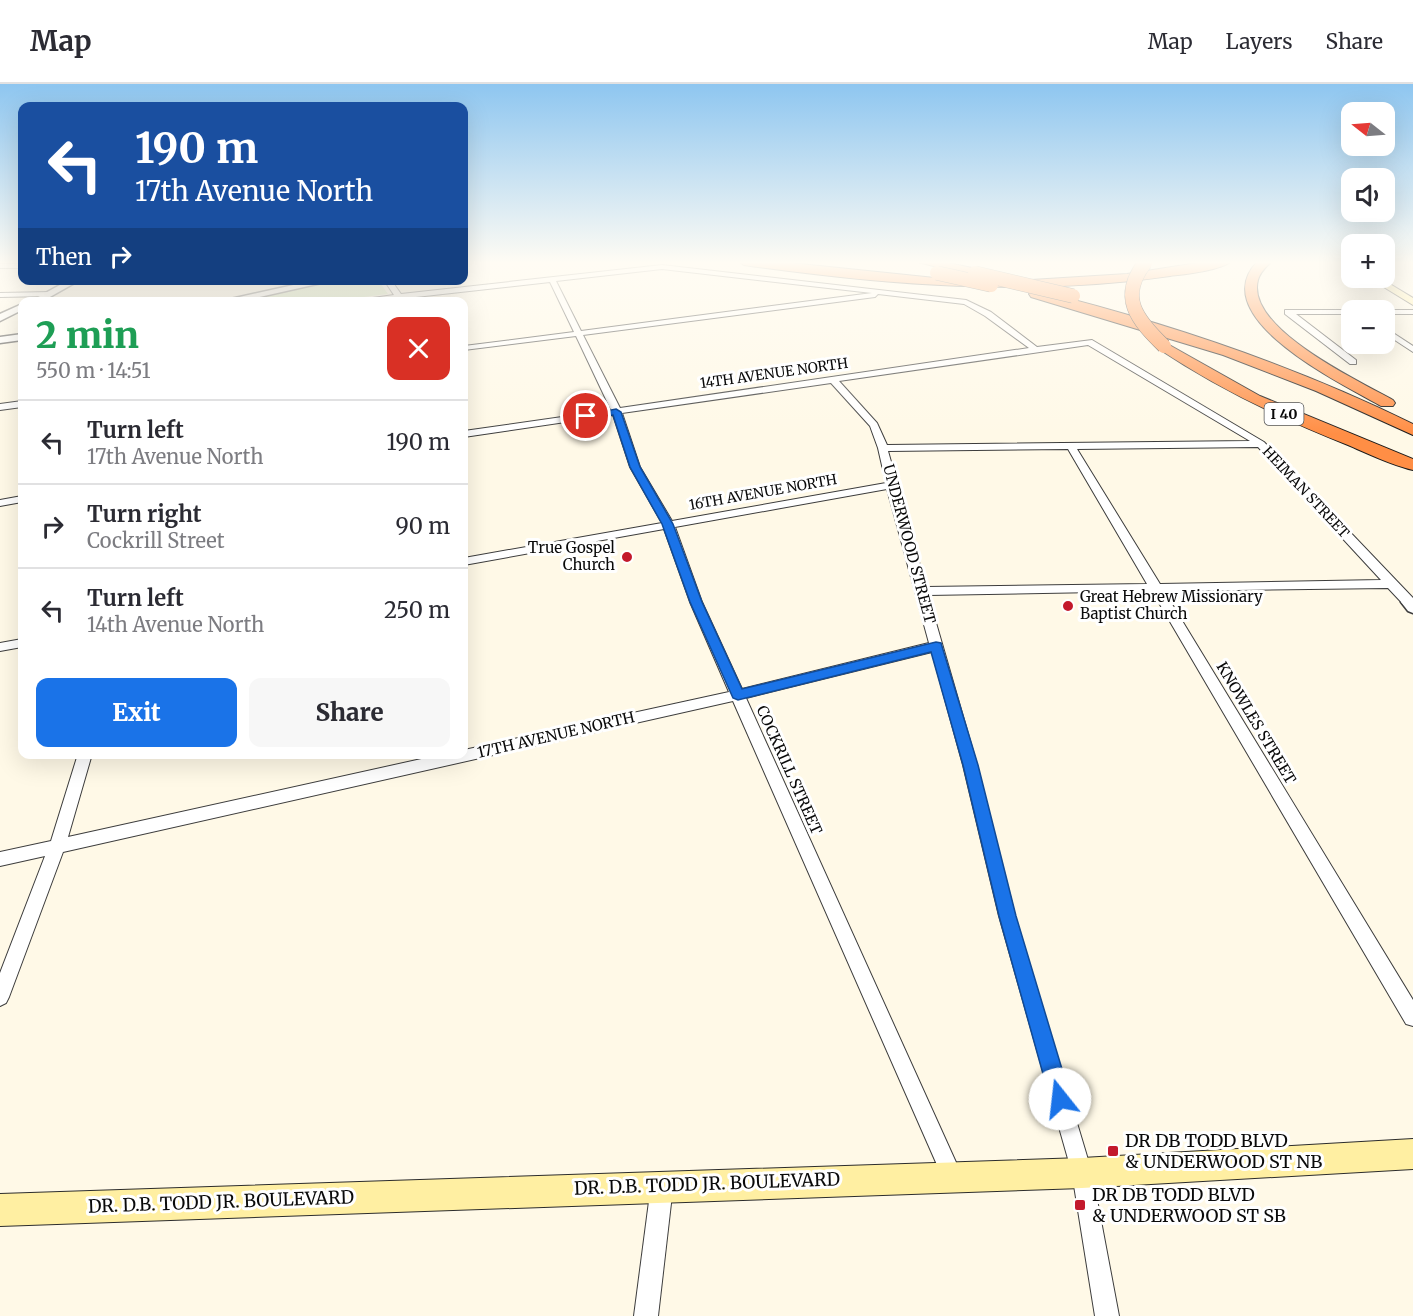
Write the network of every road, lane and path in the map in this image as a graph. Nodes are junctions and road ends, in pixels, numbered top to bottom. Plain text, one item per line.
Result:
1 (572, 318) edge
2 (697, 318) edge
3 (994, 318) edge
4 (1121, 318) edge
5 (1138, 318) edge
6 (1153, 318) edge
7 (1265, 318) edge
8 (1296, 318) edge
9 (579, 333) junction
10 (1395, 337) edge
11 (18, 338) edge
12 (0, 340) edge
13 (1089, 342) joint
14 (468, 347) edge
15 (1036, 350) junction
16 (1413, 350) edge
17 (1341, 353) edge
18 (1343, 354) edge
19 (1353, 362) dead end
20 (832, 380) junction
21 (18, 405) edge
22 (0, 407) edge
23 (616, 412) junction
24 (1413, 419) edge
25 (1413, 430) edge
26 (468, 433) edge
27 (1261, 444) junction
28 (1071, 446) junction
29 (883, 448) junction
30 (1413, 465) edge
31 (891, 485) junction
32 (18, 500) edge
33 (0, 502) edge
34 (668, 524) junction
35 (468, 561) edge
36 (1391, 584) junction
37 (1158, 588) junction
38 (922, 591) junction
39 (1411, 604) edge
40 (18, 644) edge
41 (936, 646) junction
42 (0, 647) edge
43 (738, 695) junction
44 (468, 755) edge
45 (83, 759) edge
46 (449, 759) edge
47 (57, 846) junction
48 (0, 860) edge
49 (0, 997) edge
50 (1413, 1017) edge
51 (1413, 1154) edge
52 (1082, 1173) junction
53 (952, 1176) junction
54 (662, 1186) junction
55 (0, 1210) edge
56 (646, 1316) edge
57 (1107, 1316) edge

1 - 9 street, COCKRILL STREET
2 - 9 street
3 - 15 street
4 - 25 highway, bridge
5 - 30 highway, I 40, bridge
6 - 24 highway, bridge
7 - 24 highway
8 - 17 street
9 - 14 street
9 - 23 street, COCKRILL STREET
10 - 16 street
11 - 12 street
13 - 15 street, 14TH AVENUE NORTH
13 - 27 street, HEIMAN STREET
15 - 20 street, 14TH AVENUE NORTH
18 - 19 street
20 - 23 street, 14TH AVENUE NORTH
20 - 29 street, UNDERWOOD STREET
21 - 22 street
23 - 26 street, 14TH AVENUE NORTH
23 - 34 street, COCKRILL STREET
27 - 28 street
27 - 36 street, HEIMAN STREET
28 - 29 street
28 - 37 street, KNOWLES STREET
29 - 31 street, UNDERWOOD STREET
31 - 34 street, 16TH AVENUE NORTH
31 - 38 street, UNDERWOOD STREET
32 - 33 street
34 - 35 street, 16TH AVENUE NORTH
34 - 43 street, COCKRILL STREET
36 - 37 street
36 - 39 street, HEIMAN STREET
37 - 38 street
37 - 50 street, KNOWLES STREET
38 - 41 street, UNDERWOOD STREET
40 - 42 street
41 - 43 street, 17TH AVENUE NORTH
41 - 52 street, UNDERWOOD STREET
43 - 44 street, 17TH AVENUE NORTH
43 - 53 street, COCKRILL STREET
45 - 47 street
46 - 47 street, 17TH AVENUE NORTH
47 - 48 street, 17TH AVENUE NORTH
47 - 49 street
51 - 52 main road, DR. D.B. TODD JR. BOULEVARD
52 - 53 main road, DR. D.B. TODD JR. BOULEVARD
52 - 57 street, UNDERWOOD STREET
53 - 54 main road, DR. D.B. TODD JR. BOULEVARD
54 - 55 main road, DR. D.B. TODD JR. BOULEVARD
54 - 56 street

